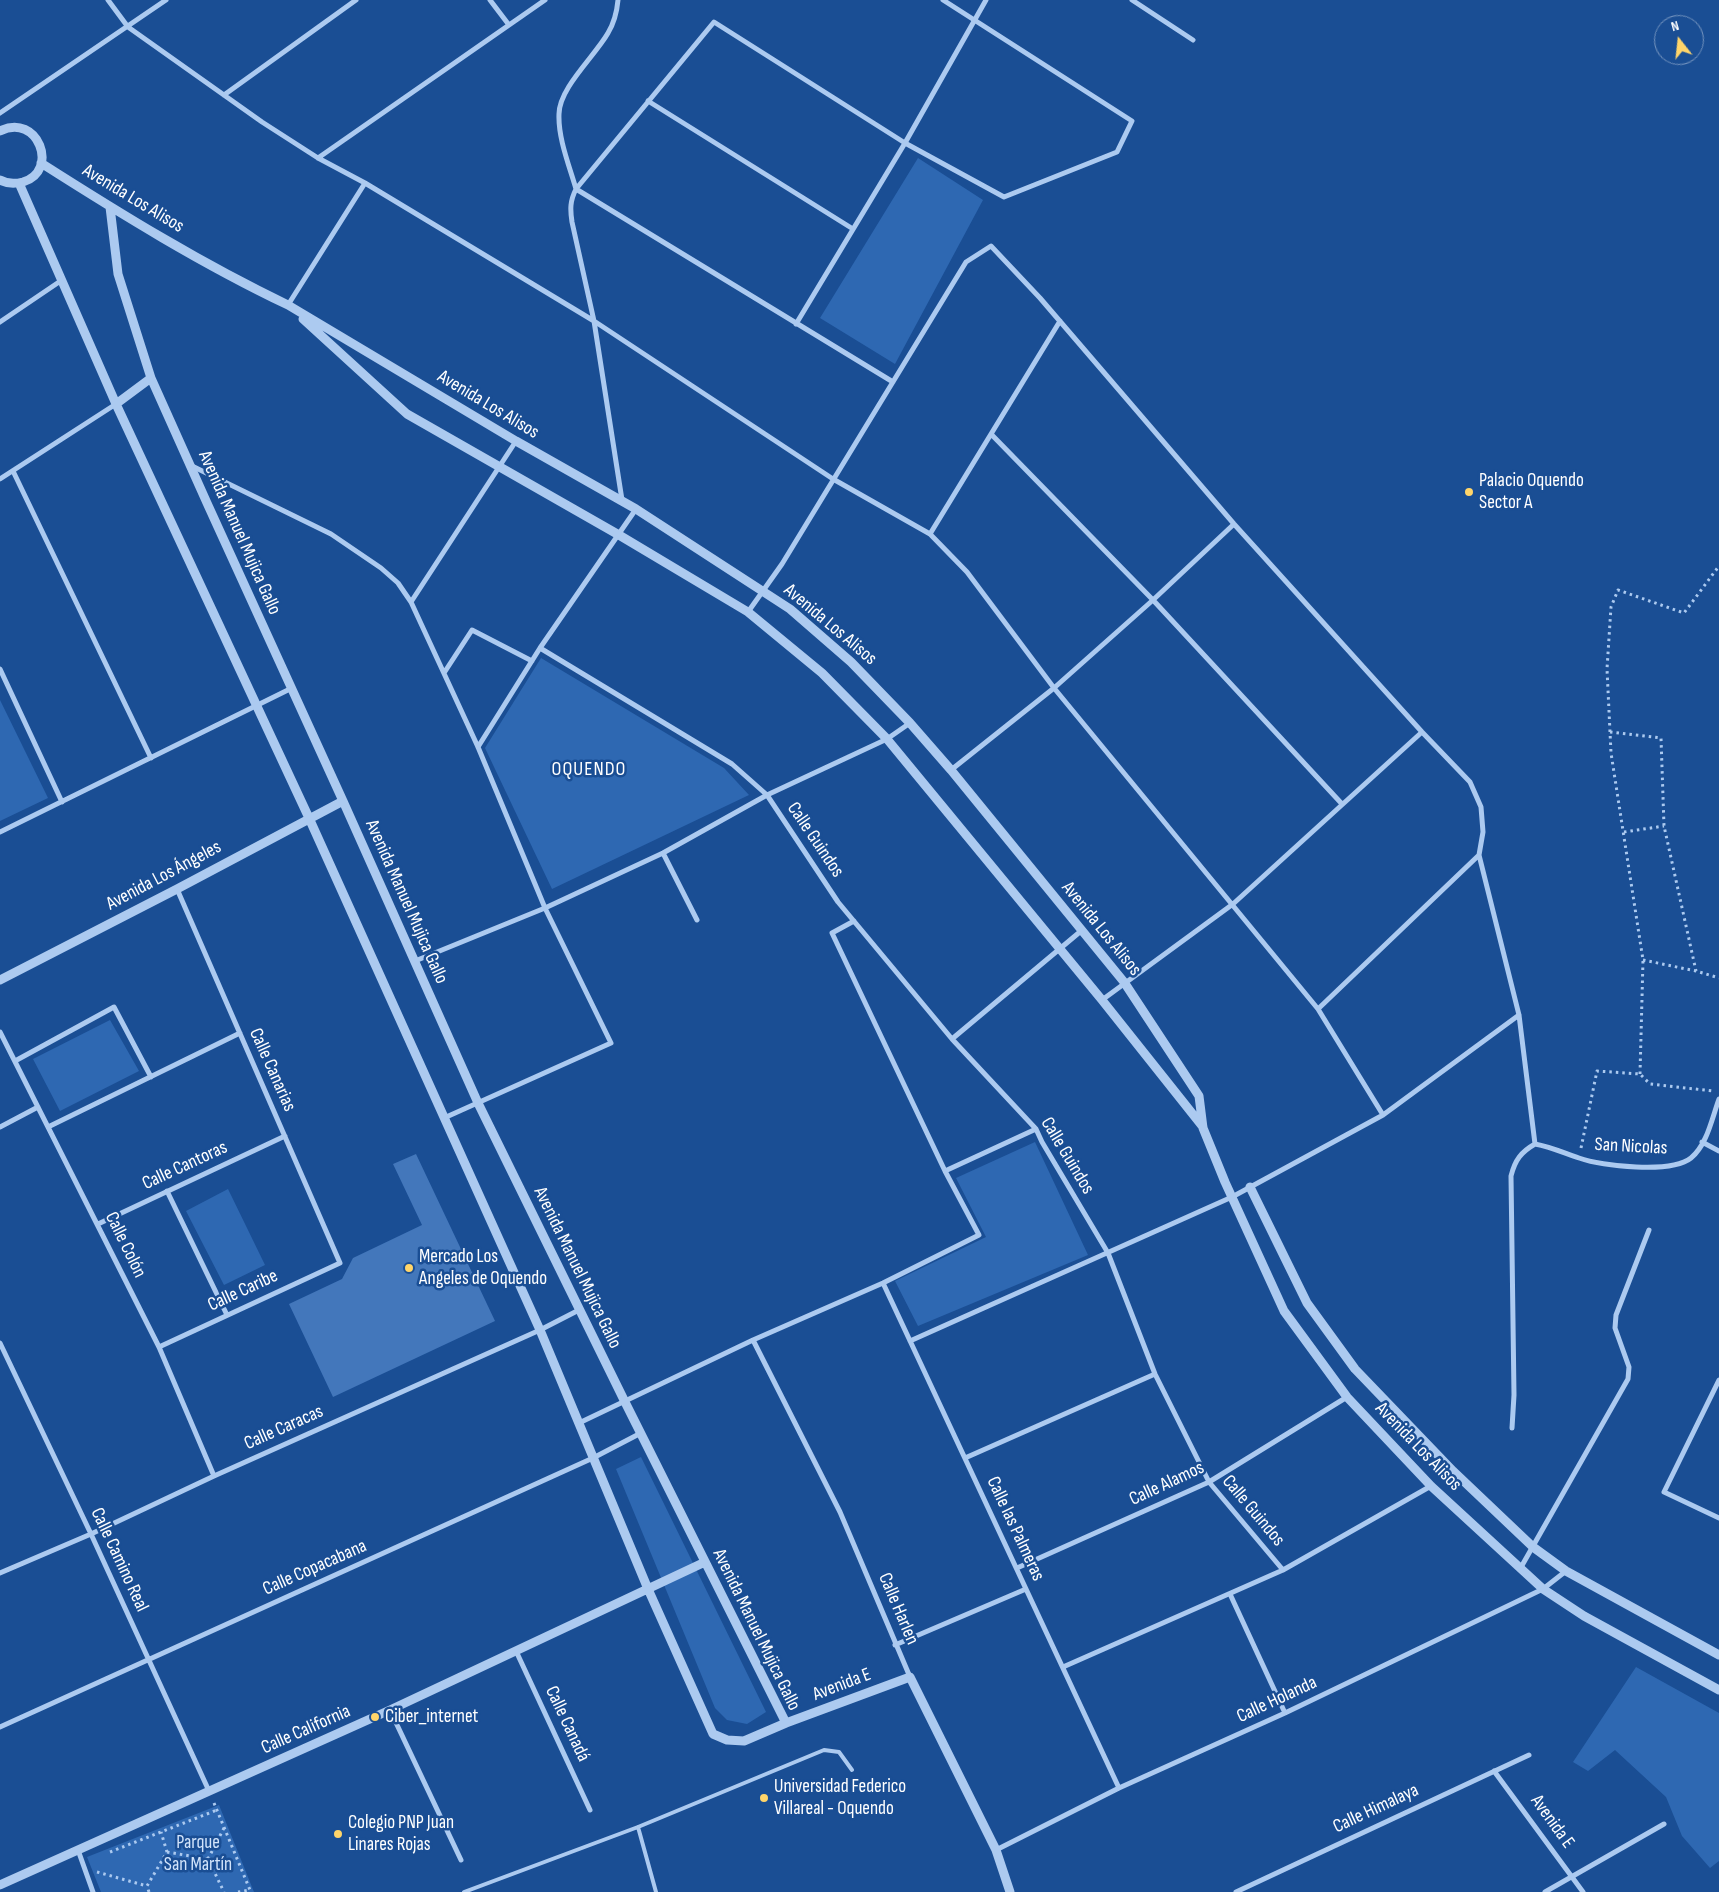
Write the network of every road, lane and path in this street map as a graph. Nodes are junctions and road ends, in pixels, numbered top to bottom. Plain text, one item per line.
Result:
1 (108, 0) edge
2 (166, 0) edge
3 (356, 0) edge
4 (490, 0) edge
5 (545, 0) edge
6 (618, 0) edge
7 (943, 0) edge
8 (986, 0) edge
9 (1132, 0) edge
10 (974, 21) junction
11 (509, 25) junction
12 (128, 27) junction
13 (1193, 40) dead end
14 (224, 95) junction
15 (648, 101) junction
16 (0, 113) edge
17 (1, 129) edge
18 (906, 143) junction
19 (318, 158) junction
20 (41, 163) junction
21 (1, 182) edge
22 (19, 183) junction
23 (365, 183) junction
24 (576, 189) junction
25 (110, 207) junction
26 (854, 229) junction
27 (62, 280) junction
28 (288, 305) junction
29 (594, 320) junction
30 (1060, 321) junction
31 (0, 322) edge
32 (796, 324) junction
33 (151, 378) junction
34 (892, 382) junction
35 (116, 404) junction
36 (991, 434) junction
37 (516, 442) junction
38 (192, 466) junction
39 (500, 467) junction
40 (13, 471) junction
41 (0, 480) edge
42 (833, 480) junction
43 (622, 501) junction
44 (636, 509) junction
45 (1234, 524) junction
46 (930, 534) junction
47 (619, 535) junction
48 (1719, 566) edge
49 (763, 590) junction
50 (1153, 600) junction
51 (411, 602) junction
52 (748, 612) junction
53 (540, 648) junction
54 (532, 661) junction
55 (0, 668) edge
56 (444, 673) junction
57 (292, 688) junction
58 (1054, 688) junction
59 (256, 707) junction
60 (910, 722) junction
61 (1422, 732) junction
62 (1610, 732) junction
63 (887, 739) junction
64 (478, 747) junction
65 (151, 758) junction
66 (951, 770) junction
67 (767, 795) junction
68 (343, 801) junction
69 (62, 802) junction
70 (1342, 804) junction
71 (309, 818) junction
72 (1664, 826) junction
73 (0, 832) edge
74 (1624, 832) junction
75 (663, 853) junction
76 (1478, 855) junction
77 (177, 889) junction
78 (1233, 904) junction
79 (545, 908) junction
80 (697, 920) dead end
81 (854, 921) junction
82 (1081, 931) junction
83 (1060, 949) junction
84 (1643, 960) junction
85 (415, 961) junction
86 (1696, 971) junction
87 (1, 978) edge
88 (1719, 978) edge
89 (1124, 982) junction
90 (1102, 1000) junction
91 (1318, 1009) junction
92 (1519, 1015) junction
93 (0, 1032) edge
94 (240, 1033) junction
95 (952, 1038) junction
96 (15, 1061) junction
97 (1640, 1074) junction
98 (151, 1077) junction
99 (1719, 1092) edge
100 (1719, 1100) edge
101 (478, 1103) junction
102 (38, 1107) junction
103 (1383, 1115) junction
104 (444, 1118) junction
105 (0, 1127) edge
106 (48, 1127) junction
107 (1203, 1128) junction
108 (1036, 1129) junction
109 (285, 1136) junction
110 (1702, 1142) junction
111 (1535, 1144) junction
112 (1719, 1151) edge
113 (1579, 1158) junction
114 (945, 1171) junction
115 (1250, 1187) junction
116 (167, 1191) junction
117 (1232, 1197) junction
118 (98, 1224) junction
119 (1649, 1230) dead end
120 (1108, 1253) junction
121 (340, 1263) joint
122 (883, 1283) junction
123 (579, 1310) junction
124 (227, 1315) junction
125 (540, 1330) junction
126 (753, 1340) junction
127 (910, 1341) junction
128 (0, 1342) edge
129 (159, 1347) junction
130 (1156, 1374) junction
131 (1719, 1380) edge
132 (1347, 1397) junction
133 (624, 1400) junction
134 (579, 1423) junction
135 (1512, 1428) dead end
136 (641, 1433) junction
137 (593, 1458) junction
138 (965, 1458) junction
139 (214, 1476) junction
140 (1209, 1482) junction
141 (1431, 1486) junction
142 (1719, 1518) edge
143 (91, 1534) junction
144 (1533, 1547) junction
145 (706, 1562) junction
146 (1017, 1568) junction
147 (1519, 1569) junction
148 (1283, 1570) junction
149 (1566, 1571) junction
150 (0, 1573) edge
151 (648, 1589) junction
152 (1026, 1589) junction
153 (1543, 1589) junction
154 (1230, 1594) junction
155 (895, 1645) junction
156 (516, 1651) junction
157 (1719, 1655) edge
158 (148, 1660) junction
159 (1063, 1667) junction
160 (910, 1677) junction
161 (1719, 1690) edge
162 (390, 1710) junction
163 (1285, 1713) junction
164 (786, 1723) junction
165 (0, 1727) edge
166 (1529, 1754) dead end
167 (852, 1770) dead end
168 (1494, 1771) junction
169 (1119, 1788) junction
170 (209, 1791) junction
171 (590, 1810) dead end
172 (1664, 1824) dead end
173 (638, 1827) junction
174 (224, 1828) junction
175 (161, 1832) junction
176 (78, 1850) junction
177 (996, 1850) junction
178 (109, 1852) dead end
179 (167, 1852) junction
180 (208, 1859) junction
181 (460, 1860) dead end
182 (94, 1866) dead end
183 (96, 1872) junction
184 (1572, 1877) junction
185 (99, 1878) dead end
186 (0, 1886) edge
187 (147, 1886) junction
188 (1247, 1886) junction
189 (93, 1892) edge
190 (149, 1892) edge
191 (224, 1892) edge
192 (238, 1892) edge
193 (464, 1892) edge
194 (656, 1892) edge
195 (1010, 1892) edge
196 (1236, 1892) edge
197 (1251, 1892) edge
198 (1545, 1892) edge
199 (1583, 1892) edge

1 - 12 street
2 - 12 street
3 - 14 street
4 - 11 street
5 - 11 street
6 - 24 street
7 - 10 street
8 - 10 street
9 - 13 street
10 - 18 street
10 - 18 street
11 - 19 street
12 - 14 street
12 - 16 street
14 - 19 street
15 - 18 street
15 - 24 street
15 - 26 street
17 - 20 street
18 - 26 street
19 - 23 street
20 - 22 street
20 - 25 street, Avenida Los Alisos
21 - 22 street
22 - 27 street, Avenida Manuel Mujica Gallo
23 - 28 street
23 - 29 street
24 - 29 street
24 - 32 street
25 - 28 street, Avenida Los Alisos
25 - 33 street, Avenida Manuel Mujica Gallo
26 - 32 street
27 - 31 street
27 - 35 street, Avenida Manuel Mujica Gallo
28 - 37 street, Avenida Los Alisos
28 - 39 street, Avenida Los Alisos
29 - 42 street
29 - 43 street
30 - 34 street
30 - 36 street
30 - 45 street
32 - 34 street
33 - 35 street
33 - 38 street, Avenida Manuel Mujica Gallo
34 - 42 street
35 - 40 street
35 - 59 street, Avenida Manuel Mujica Gallo
36 - 46 street
36 - 50 street
37 - 39 street
37 - 43 street, Avenida Los Alisos
38 - 51 street
38 - 57 street, Avenida Manuel Mujica Gallo
39 - 47 street, Avenida Los Alisos
39 - 51 street
40 - 41 street
40 - 65 street
42 - 46 street
42 - 49 street
43 - 44 street, Avenida Los Alisos
44 - 47 street
44 - 49 street, Avenida Los Alisos
45 - 50 street
45 - 61 street
46 - 58 street
47 - 52 street, Avenida Los Alisos
47 - 53 street
48 - 62 path
49 - 52 street
49 - 60 street, Avenida Los Alisos
50 - 58 street
50 - 70 street
51 - 56 street
52 - 63 street, Avenida Los Alisos
53 - 54 street
53 - 67 street, Calle Guindos
54 - 56 street
54 - 64 street
55 - 69 street
56 - 64 street
57 - 59 street
57 - 68 street, Avenida Manuel Mujica Gallo
58 - 66 street
58 - 78 street
59 - 65 street
59 - 71 street, Avenida Manuel Mujica Gallo
60 - 63 street
60 - 66 street, Avenida Los Alisos
61 - 70 street
61 - 76 street
62 - 72 path
62 - 74 path
63 - 67 street
63 - 83 street, Avenida Los Alisos
64 - 79 street
65 - 69 street
66 - 82 street, Avenida Los Alisos
67 - 75 street
67 - 81 street, Calle Guindos
68 - 71 street, Avenida Los Ángeles
68 - 85 street, Avenida Manuel Mujica Gallo
69 - 73 street
70 - 78 street
71 - 77 street, Avenida Los Ángeles
71 - 104 street, Avenida Manuel Mujica Gallo
72 - 74 path
72 - 86 path
74 - 84 path
75 - 79 street
75 - 80 street
76 - 91 street
76 - 92 street
77 - 87 street, Avenida Los Ángeles
77 - 94 street, Calle Canarias
78 - 89 street
78 - 91 street
79 - 85 street
79 - 101 street
81 - 95 street, Calle Guindos
81 - 114 street
82 - 83 street
82 - 89 street, Avenida Los Alisos
83 - 90 street, Avenida Los Alisos
83 - 95 street
84 - 86 path
84 - 97 path
85 - 101 street, Avenida Manuel Mujica Gallo
86 - 88 path
89 - 90 street
89 - 107 street, Avenida Los Alisos
90 - 107 street, Avenida Los Alisos
91 - 103 street
92 - 103 street
92 - 111 street
93 - 96 street, Calle Colón
94 - 98 street
94 - 109 street, Calle Canarias
95 - 108 street, Calle Guindos
96 - 98 street
96 - 102 street, Calle Colón
97 - 99 path
97 - 113 path
98 - 106 street
100 - 110 street, San Nicolas
101 - 104 street
101 - 123 street, Avenida Manuel Mujica Gallo
102 - 105 street
102 - 106 street, Calle Colón
103 - 115 street
104 - 125 street, Avenida Manuel Mujica Gallo
106 - 118 street, Calle Colón
107 - 117 street, Avenida Los Alisos
108 - 114 street
108 - 120 street, Calle Guindos
109 - 116 street, Calle Cantoras
109 - 121 street, Calle Canarias
110 - 112 street
110 - 113 street, San Nicolas
111 - 113 street, San Nicolas
111 - 135 street
114 - 122 street
115 - 117 street
115 - 144 street, Avenida Los Alisos
116 - 118 street, Calle Cantoras
116 - 124 street
117 - 120 street
117 - 132 street, Avenida Los Alisos
118 - 129 street, Calle Colón
119 - 144 street
120 - 127 street
120 - 130 street, Calle Guindos
121 - 124 street, Calle Caribe
122 - 126 street
122 - 127 street, Calle las Palmeras
123 - 125 street, Calle Caracas
123 - 133 street, Avenida Manuel Mujica Gallo
124 - 129 street, Calle Caribe
125 - 134 street, Avenida Manuel Mujica Gallo
125 - 139 street, Calle Caracas
126 - 133 street
126 - 155 street, Calle Harlen
127 - 138 street, Calle las Palmeras
128 - 143 street, Calle Camino Real
129 - 139 street, Calle Colón
130 - 138 street
130 - 140 street, Calle Guindos
131 - 142 street
132 - 140 street, Calle Alamos
132 - 141 street, Avenida Los Alisos
133 - 134 street
133 - 136 street, Avenida Manuel Mujica Gallo
134 - 137 street, Avenida Manuel Mujica Gallo
136 - 137 street, Calle Copacabana
136 - 145 street, Avenida Manuel Mujica Gallo
137 - 151 street, Avenida Manuel Mujica Gallo
137 - 158 street, Calle Copacabana
138 - 146 street, Calle las Palmeras
139 - 143 street, Calle Caracas
140 - 146 street, Calle Alamos
140 - 148 street, Calle Guindos
141 - 147 street, Avenida Los Alisos
141 - 148 street
143 - 150 street, Calle Caracas
143 - 158 street, Calle Camino Real
144 - 147 street
144 - 149 street, Avenida Los Alisos
145 - 151 street, Calle California
145 - 164 street, Avenida Manuel Mujica Gallo
146 - 152 street, Calle las Palmeras
147 - 153 street, Avenida Los Alisos
148 - 154 street
149 - 153 street, Calle Holanda
149 - 157 street, Avenida Los Alisos
151 - 156 street, Calle California
151 - 164 street, Avenida Manuel Mujica Gallo
152 - 155 street
152 - 159 street, Calle las Palmeras
153 - 161 street, Avenida Los Alisos
153 - 163 street, Calle Holanda
154 - 159 street
154 - 163 street
155 - 160 street, Calle Harlen
156 - 162 street, Calle California
156 - 171 street, Calle Canadá
158 - 165 street, Calle Copacabana
158 - 170 street, Calle Camino Real
159 - 169 street, Calle las Palmeras
160 - 164 street, Avenida E
160 - 177 street, Calle Harlen
162 - 170 street, Calle California
162 - 181 street
163 - 169 street, Calle Holanda
166 - 168 street, Calle Himalaya
167 - 173 lane
168 - 184 street, Avenida E
168 - 188 street, Calle Himalaya
169 - 177 street, Calle Holanda
170 - 176 street, Calle California
172 - 184 street
173 - 193 lane
173 - 194 lane
174 - 175 path
174 - 180 path
174 - 192 path
175 - 178 path
175 - 179 path
176 - 186 street, Calle California
176 - 189 street
177 - 195 street, Calle Harlen
179 - 180 path
179 - 187 path
180 - 191 path
182 - 183 path
183 - 185 path
183 - 187 path
184 - 198 street
184 - 199 street, Avenida E
187 - 190 path
188 - 196 street, Calle Himalaya
188 - 197 street

